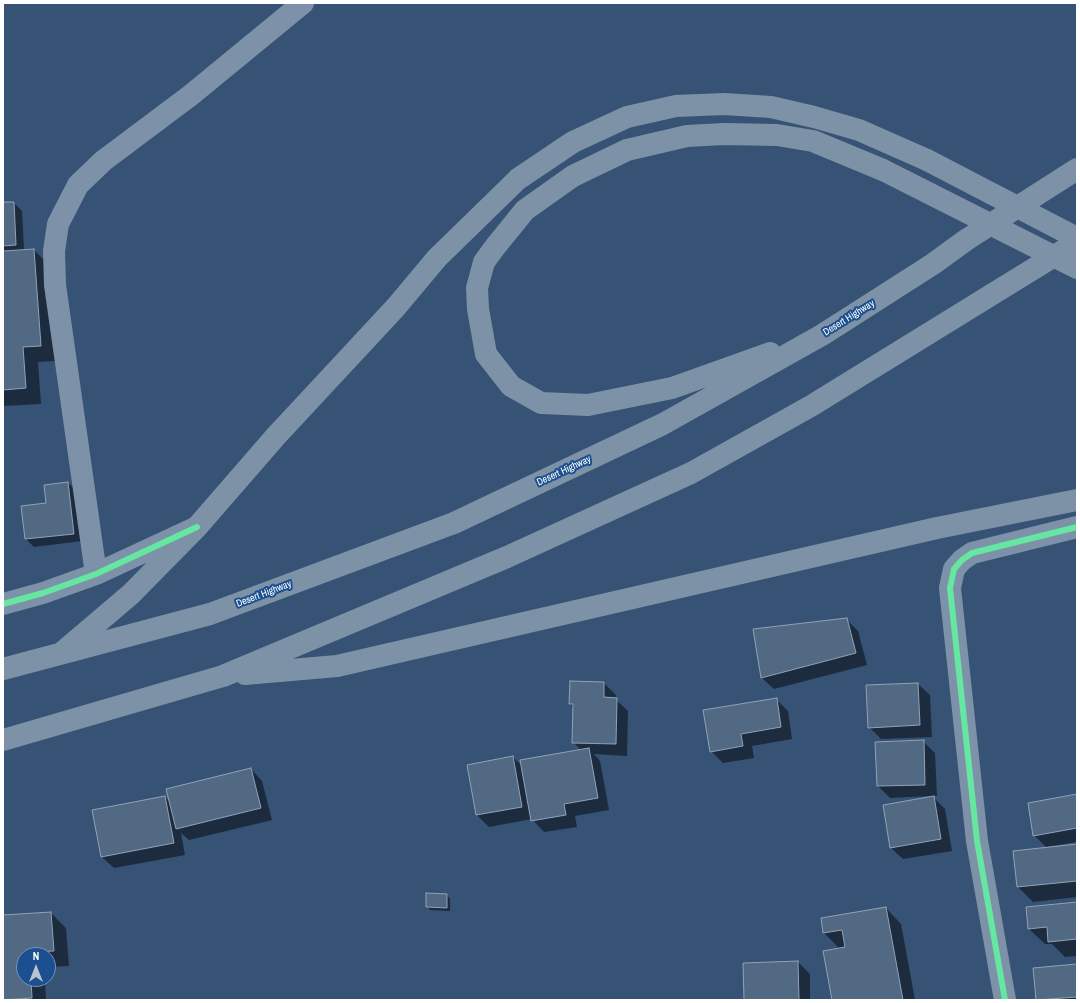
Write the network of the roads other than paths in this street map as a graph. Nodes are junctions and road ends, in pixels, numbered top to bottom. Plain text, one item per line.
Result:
1 (303, 3) edge
2 (1077, 169) edge
3 (1077, 238) edge
4 (1077, 242) edge
5 (1077, 268) edge
6 (822, 335) junction
7 (1077, 500) edge
8 (197, 527) junction
9 (1077, 527) edge
10 (96, 574) junction
11 (3, 604) edge
12 (59, 655) junction
13 (3, 669) edge
14 (224, 676) junction
15 (3, 740) edge
16 (1005, 1000) edge

1 - 10 street
2 - 6 highway, Desert Highway
3 - 8 highway, bridge
4 - 14 highway
5 - 6 highway, bridge
6 - 12 highway, Desert Highway
7 - 14 highway
8 - 10 street
8 - 12 highway
9 - 16 street
10 - 11 street
12 - 13 highway, Desert Highway
14 - 15 highway

